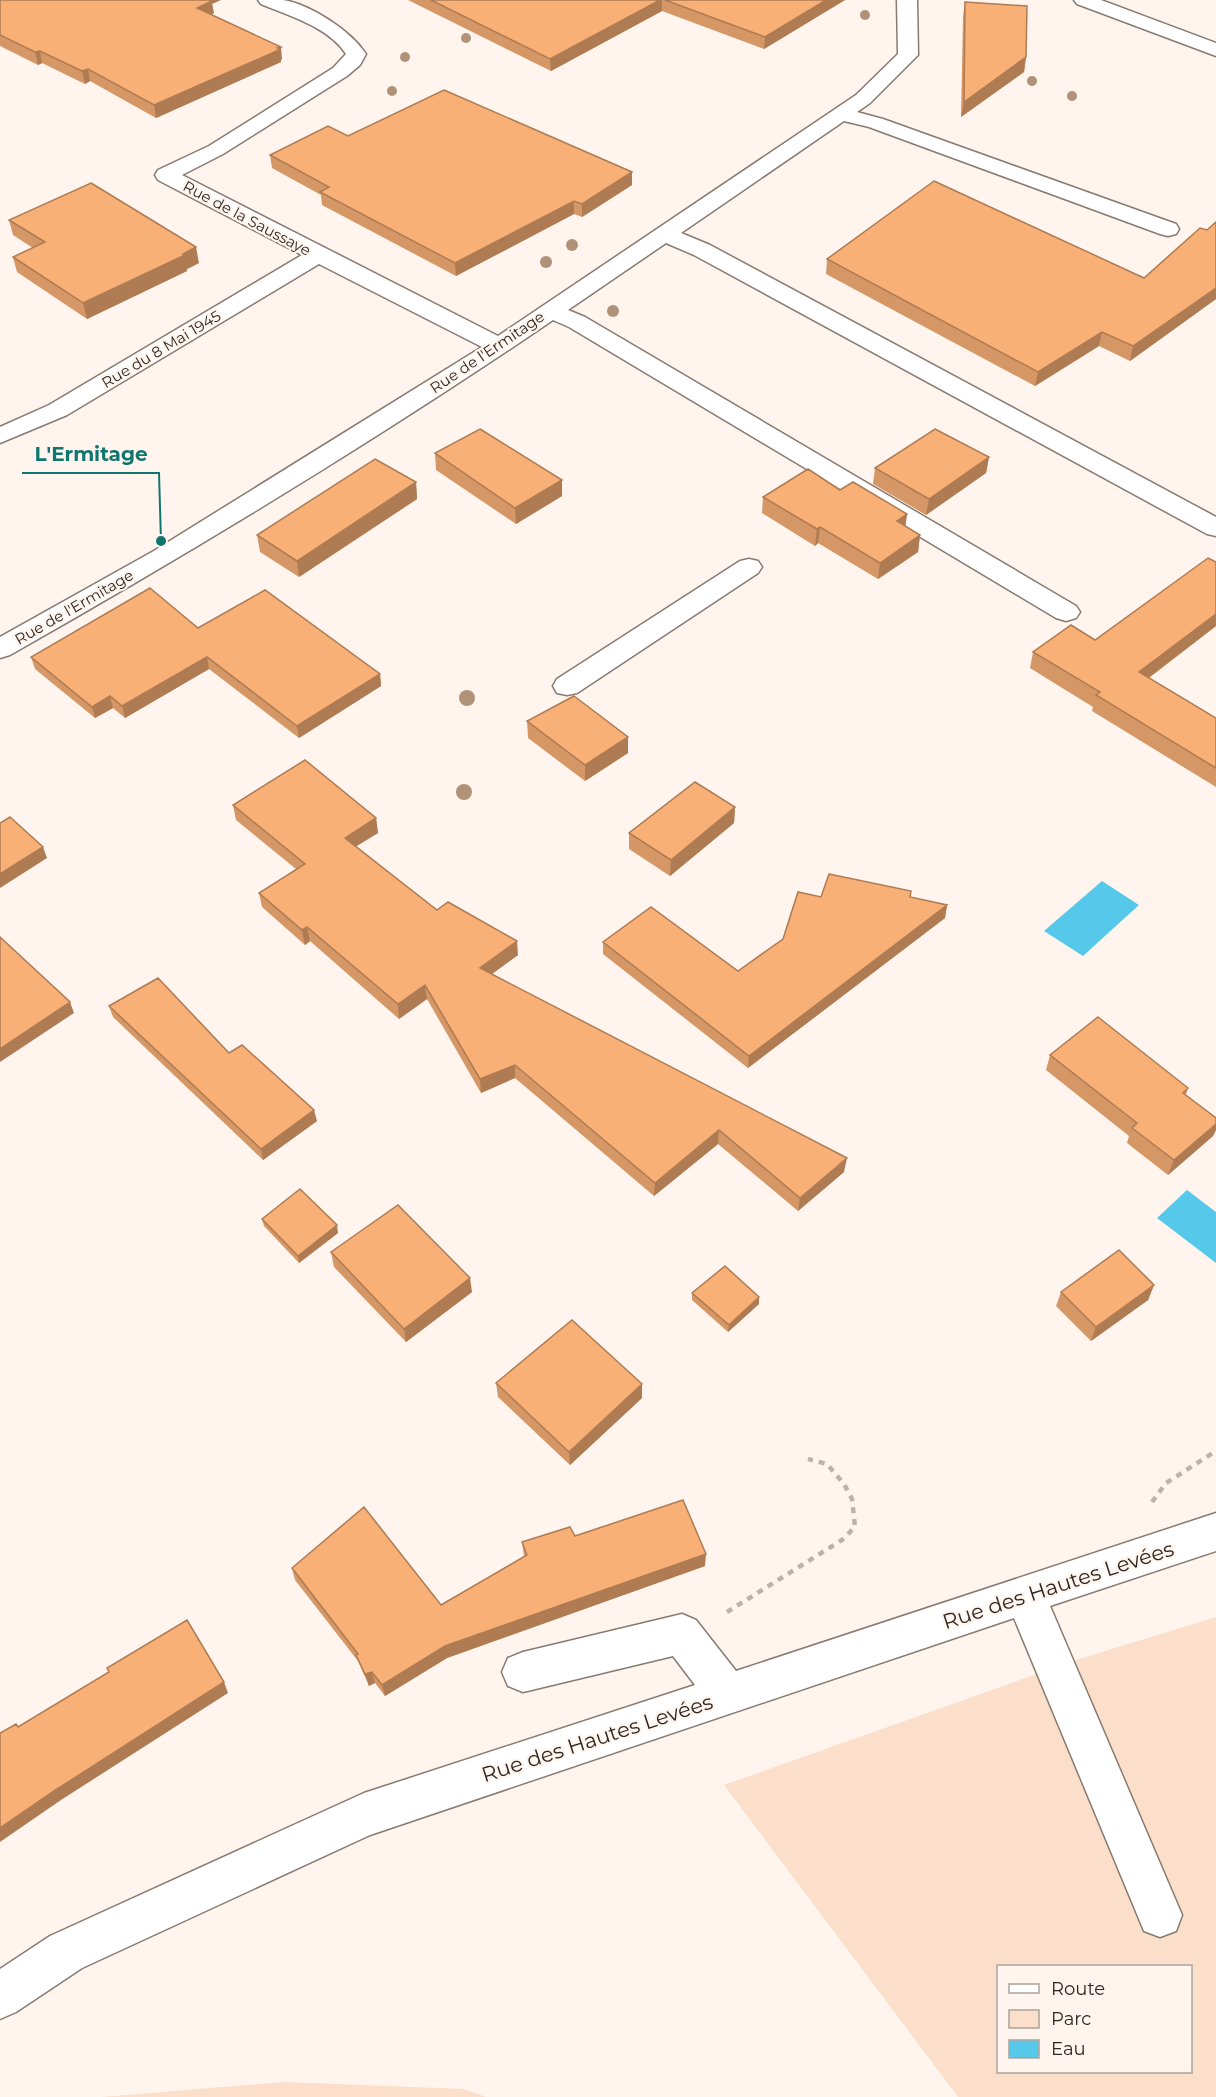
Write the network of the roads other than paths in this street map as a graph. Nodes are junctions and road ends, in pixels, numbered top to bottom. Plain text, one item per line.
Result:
1 (268, 0) edge
2 (907, 0) edge
3 (1084, 0) edge
4 (1216, 50) edge
5 (840, 114) junction
6 (1168, 229) dead end
7 (663, 233) junction
8 (318, 255) junction
9 (549, 310) junction
10 (497, 345) junction
11 (0, 436) edge
12 (1216, 528) edge
13 (749, 567) dead end
14 (1066, 612) dead end
15 (0, 650) edge
16 (567, 686) dead end
17 (1216, 1532) edge
18 (1025, 1596) junction
19 (523, 1672) dead end
20 (728, 1695) junction
21 (1160, 1915) dead end
22 (0, 1996) edge

1 - 8 street, Rue de la Saussaye
2 - 5 street, Rue de l'Ermitage
3 - 4 street
5 - 6 street
5 - 7 street, Rue de l'Ermitage
7 - 9 street, Rue de l'Ermitage
7 - 12 street
8 - 10 street, Rue de la Saussaye
8 - 11 street, Rue du 8 Mai 1945
9 - 10 street, Rue de l'Ermitage
9 - 14 street
10 - 15 street, Rue de l'Ermitage
13 - 16 street
17 - 18 street, Rue des Hautes Levées
18 - 20 street, Rue des Hautes Levées
18 - 21 street
19 - 20 street
20 - 22 street, Rue des Hautes Levées

